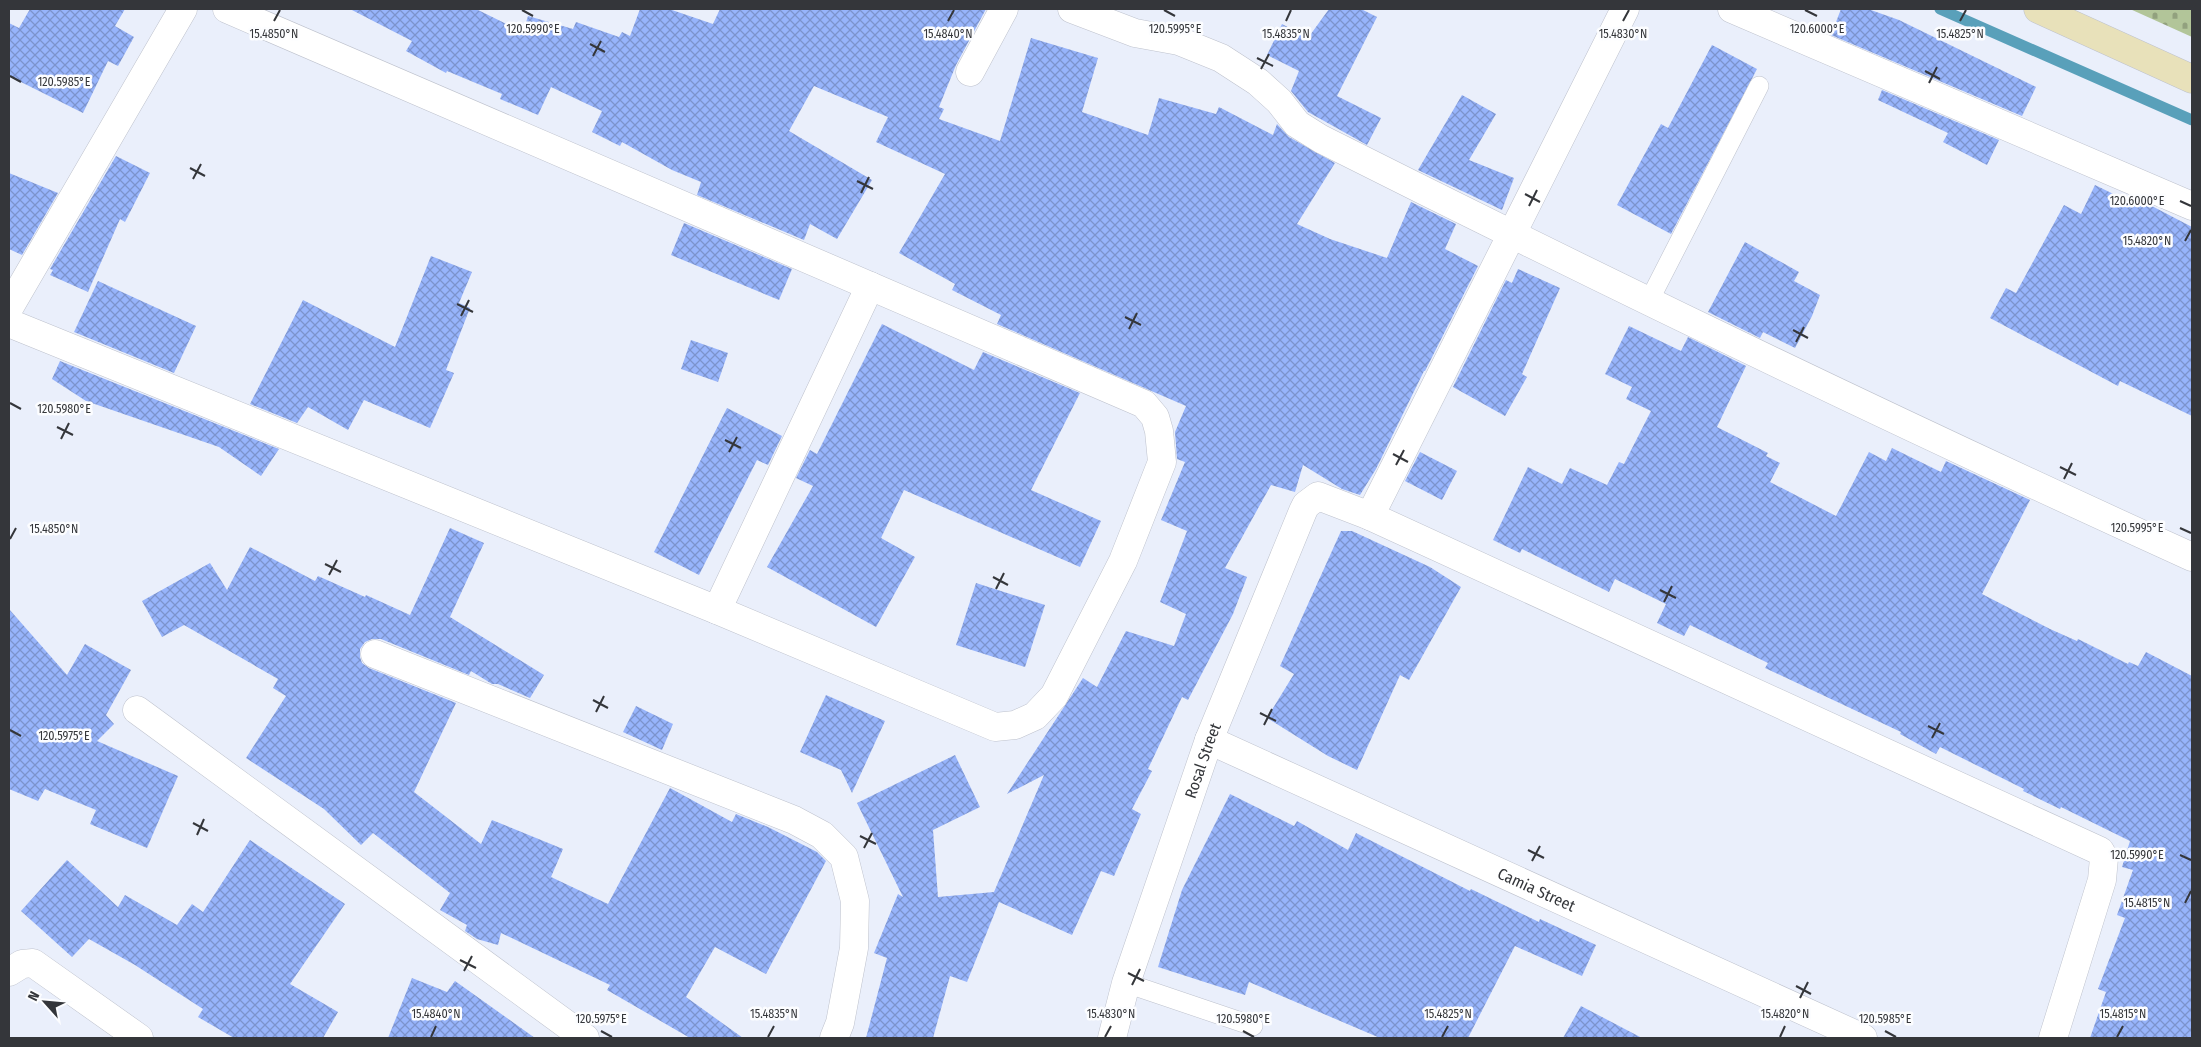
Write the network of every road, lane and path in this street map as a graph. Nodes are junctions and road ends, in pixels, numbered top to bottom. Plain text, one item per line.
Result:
1 (183, 9) edge
2 (227, 9) edge
3 (1004, 9) edge
4 (1072, 9) edge
5 (1625, 9) edge
6 (1732, 9) edge
7 (2038, 9) edge
8 (970, 72) dead end
9 (2192, 79) edge
10 (1759, 86) dead end
11 (2192, 206) edge
12 (1510, 234) junction
13 (870, 286) junction
14 (1649, 301) junction
15 (9, 308) edge
16 (9, 323) edge
17 (1370, 516) junction
18 (2192, 557) edge
19 (717, 610) junction
20 (375, 654) dead end
21 (137, 710) dead end
22 (1209, 740) junction
23 (9, 972) edge
24 (1126, 984) junction
25 (1252, 1026) dead end
26 (139, 1038) edge
27 (585, 1038) edge
28 (834, 1038) edge
29 (1112, 1038) edge
30 (1863, 1038) edge
31 (2053, 1038) edge

1 - 15 street
2 - 13 street
3 - 8 street
4 - 12 street
5 - 12 street
6 - 11 street
7 - 9 street
10 - 14 lane
12 - 14 street
12 - 17 street
13 - 19 street
13 - 19 street
14 - 18 street
16 - 19 street
17 - 22 street, Rosal Street
17 - 31 street
20 - 28 street
21 - 27 street
22 - 24 street, Rosal Street
22 - 30 street, Camia Street
23 - 26 street
24 - 25 lane
24 - 29 street, Rosal Street

